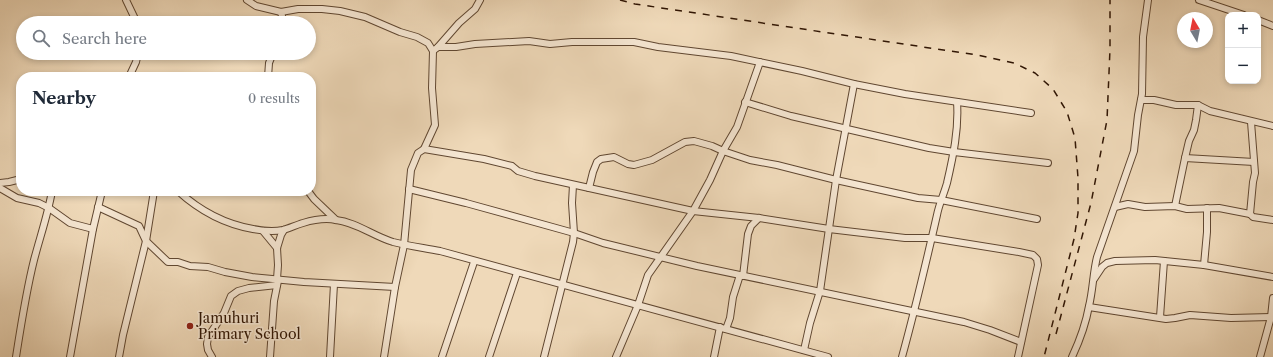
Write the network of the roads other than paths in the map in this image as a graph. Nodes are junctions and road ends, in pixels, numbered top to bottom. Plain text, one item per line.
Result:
1 (126, 0) edge
2 (247, 0) edge
3 (480, 0) edge
4 (1148, 0) edge
5 (1199, 0) edge
6 (281, 12) junction
7 (1235, 12) edge
8 (134, 16) edge
9 (282, 16) edge
10 (1261, 21) edge
11 (1273, 26) edge
12 (436, 49) junction
13 (136, 60) edge
14 (270, 60) edge
15 (760, 62) junction
16 (131, 72) edge
17 (268, 72) edge
18 (854, 84) junction
19 (1141, 100) junction
20 (746, 102) junction
21 (957, 102) junction
22 (1198, 105) junction
23 (1031, 113) dead end
24 (1251, 122) junction
25 (1273, 126) edge
26 (846, 128) junction
27 (424, 149) junction
28 (723, 151) junction
29 (954, 152) junction
30 (1184, 158) junction
31 (1254, 162) junction
32 (1048, 163) dead end
33 (16, 180) edge
34 (836, 180) junction
35 (0, 183) edge
36 (573, 185) junction
37 (0, 188) edge
38 (589, 188) junction
39 (409, 189) junction
40 (51, 196) edge
41 (101, 196) edge
42 (153, 196) edge
43 (184, 196) edge
44 (312, 196) edge
45 (941, 200) junction
46 (1175, 206) junction
47 (98, 207) junction
48 (1115, 207) junction
49 (49, 208) junction
50 (1207, 208) junction
51 (693, 211) junction
52 (1250, 214) junction
53 (759, 218) junction
54 (1037, 219) dead end
55 (336, 220) junction
56 (1273, 220) edge
57 (93, 229) junction
58 (829, 229) junction
59 (284, 230) junction
60 (263, 231) junction
61 (574, 233) junction
62 (932, 238) junction
63 (146, 240) junction
64 (404, 245) junction
65 (277, 248) junction
66 (660, 256) junction
67 (1164, 261) junction
68 (474, 262) junction
69 (1204, 265) junction
70 (517, 273) junction
71 (741, 275) junction
72 (1273, 277) edge
73 (1093, 280) junction
74 (277, 281) junction
75 (334, 284) junction
76 (562, 284) junction
77 (395, 287) junction
78 (820, 292) junction
79 (1273, 298) edge
80 (638, 305) junction
81 (1089, 307) junction
82 (914, 312) junction
83 (1160, 317) junction
84 (1271, 317) junction
85 (723, 328) junction
86 (1021, 342) junction
87 (807, 353) edge
88 (16, 357) edge
89 (70, 357) edge
90 (119, 357) edge
91 (212, 357) edge
92 (270, 357) edge
93 (330, 357) edge
94 (384, 357) edge
95 (442, 357) edge
96 (489, 357) edge
97 (544, 357) edge
98 (616, 357) edge
99 (714, 357) edge
100 (828, 357) edge
101 (902, 357) edge
102 (1018, 357) edge
103 (1072, 357) edge
104 (1260, 357) edge

1 - 8 street
2 - 6 street
3 - 12 street
4 - 19 street
5 - 7 street
6 - 9 street
6 - 12 street
10 - 11 street
12 - 15 street
12 - 27 street
13 - 16 street
14 - 17 street
15 - 18 street
15 - 20 street
18 - 21 street
18 - 26 street
19 - 22 street
19 - 48 street
20 - 26 street
20 - 28 street
21 - 23 street
21 - 29 street
22 - 24 street
22 - 30 street
24 - 25 street
24 - 31 street
26 - 29 street
26 - 34 street
27 - 36 street
27 - 39 street
28 - 34 street
28 - 38 street
28 - 51 street
29 - 32 street
29 - 45 street
30 - 31 street
30 - 46 street
31 - 52 street
33 - 35 street
34 - 45 street
34 - 58 street
36 - 38 street
36 - 61 street
37 - 49 street
38 - 51 street
39 - 61 street
39 - 64 street
40 - 49 street
41 - 47 street
42 - 63 street
43 - 60 street
44 - 55 street
45 - 54 street
45 - 62 street
46 - 48 street
46 - 50 street
47 - 57 street
47 - 63 street
48 - 73 street
49 - 57 street
49 - 88 street
50 - 52 street
50 - 69 street
51 - 53 street
51 - 66 street
52 - 56 street
53 - 58 street
53 - 71 street
55 - 59 street
55 - 64 street
57 - 89 street
58 - 62 street
58 - 78 street
59 - 60 street
59 - 65 street
60 - 65 street
61 - 66 street
61 - 76 street
62 - 82 street
62 - 86 street
63 - 74 street
63 - 90 street
64 - 68 street
64 - 77 street
65 - 74 street
66 - 71 street
66 - 80 street
67 - 69 street
67 - 73 street
67 - 83 street
68 - 70 street
68 - 95 street
69 - 72 street
70 - 76 street
70 - 96 street
71 - 78 street
71 - 85 street
73 - 81 street
74 - 75 street
74 - 91 street
74 - 92 street
75 - 77 street
75 - 93 street
76 - 80 street
76 - 97 street
77 - 94 street
78 - 82 street
78 - 87 street
79 - 84 street
80 - 85 street
80 - 98 street
81 - 83 street
81 - 103 street
82 - 86 street
82 - 101 street
83 - 84 street
84 - 104 street
85 - 87 street
85 - 99 street
86 - 102 street
87 - 100 street

